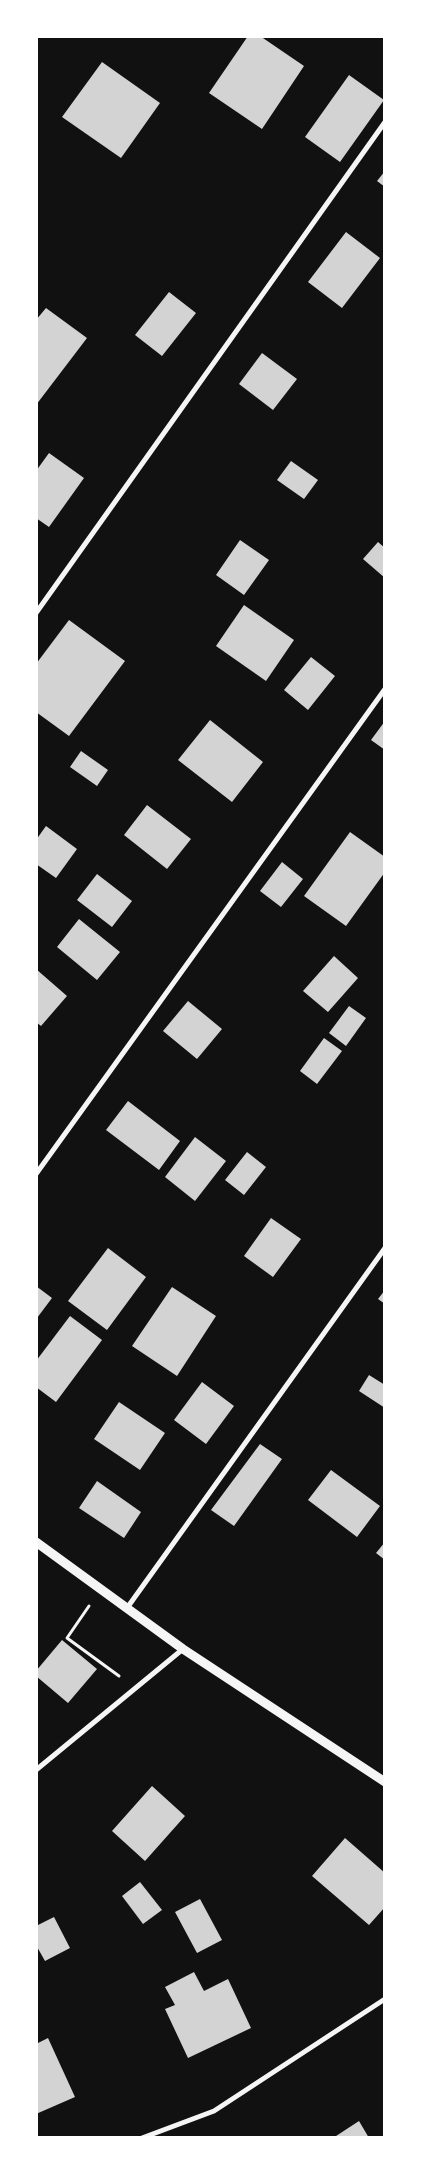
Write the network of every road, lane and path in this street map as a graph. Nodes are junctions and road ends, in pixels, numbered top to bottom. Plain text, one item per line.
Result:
1 (385, 122) edge
2 (36, 613) edge
3 (385, 690) edge
4 (36, 1174) edge
5 (385, 1248) edge
6 (36, 1542) edge
7 (127, 1608) junction
8 (83, 1614) dead end
9 (183, 1649) junction
10 (136, 1688) junction
11 (36, 1770) edge
12 (385, 1782) edge
13 (385, 1999) edge
14 (142, 2138) edge

1 - 2 street
3 - 4 street
5 - 7 street
6 - 7 street
7 - 9 street
8 - 10 path
9 - 10 street
9 - 12 street
10 - 11 street
13 - 14 street

